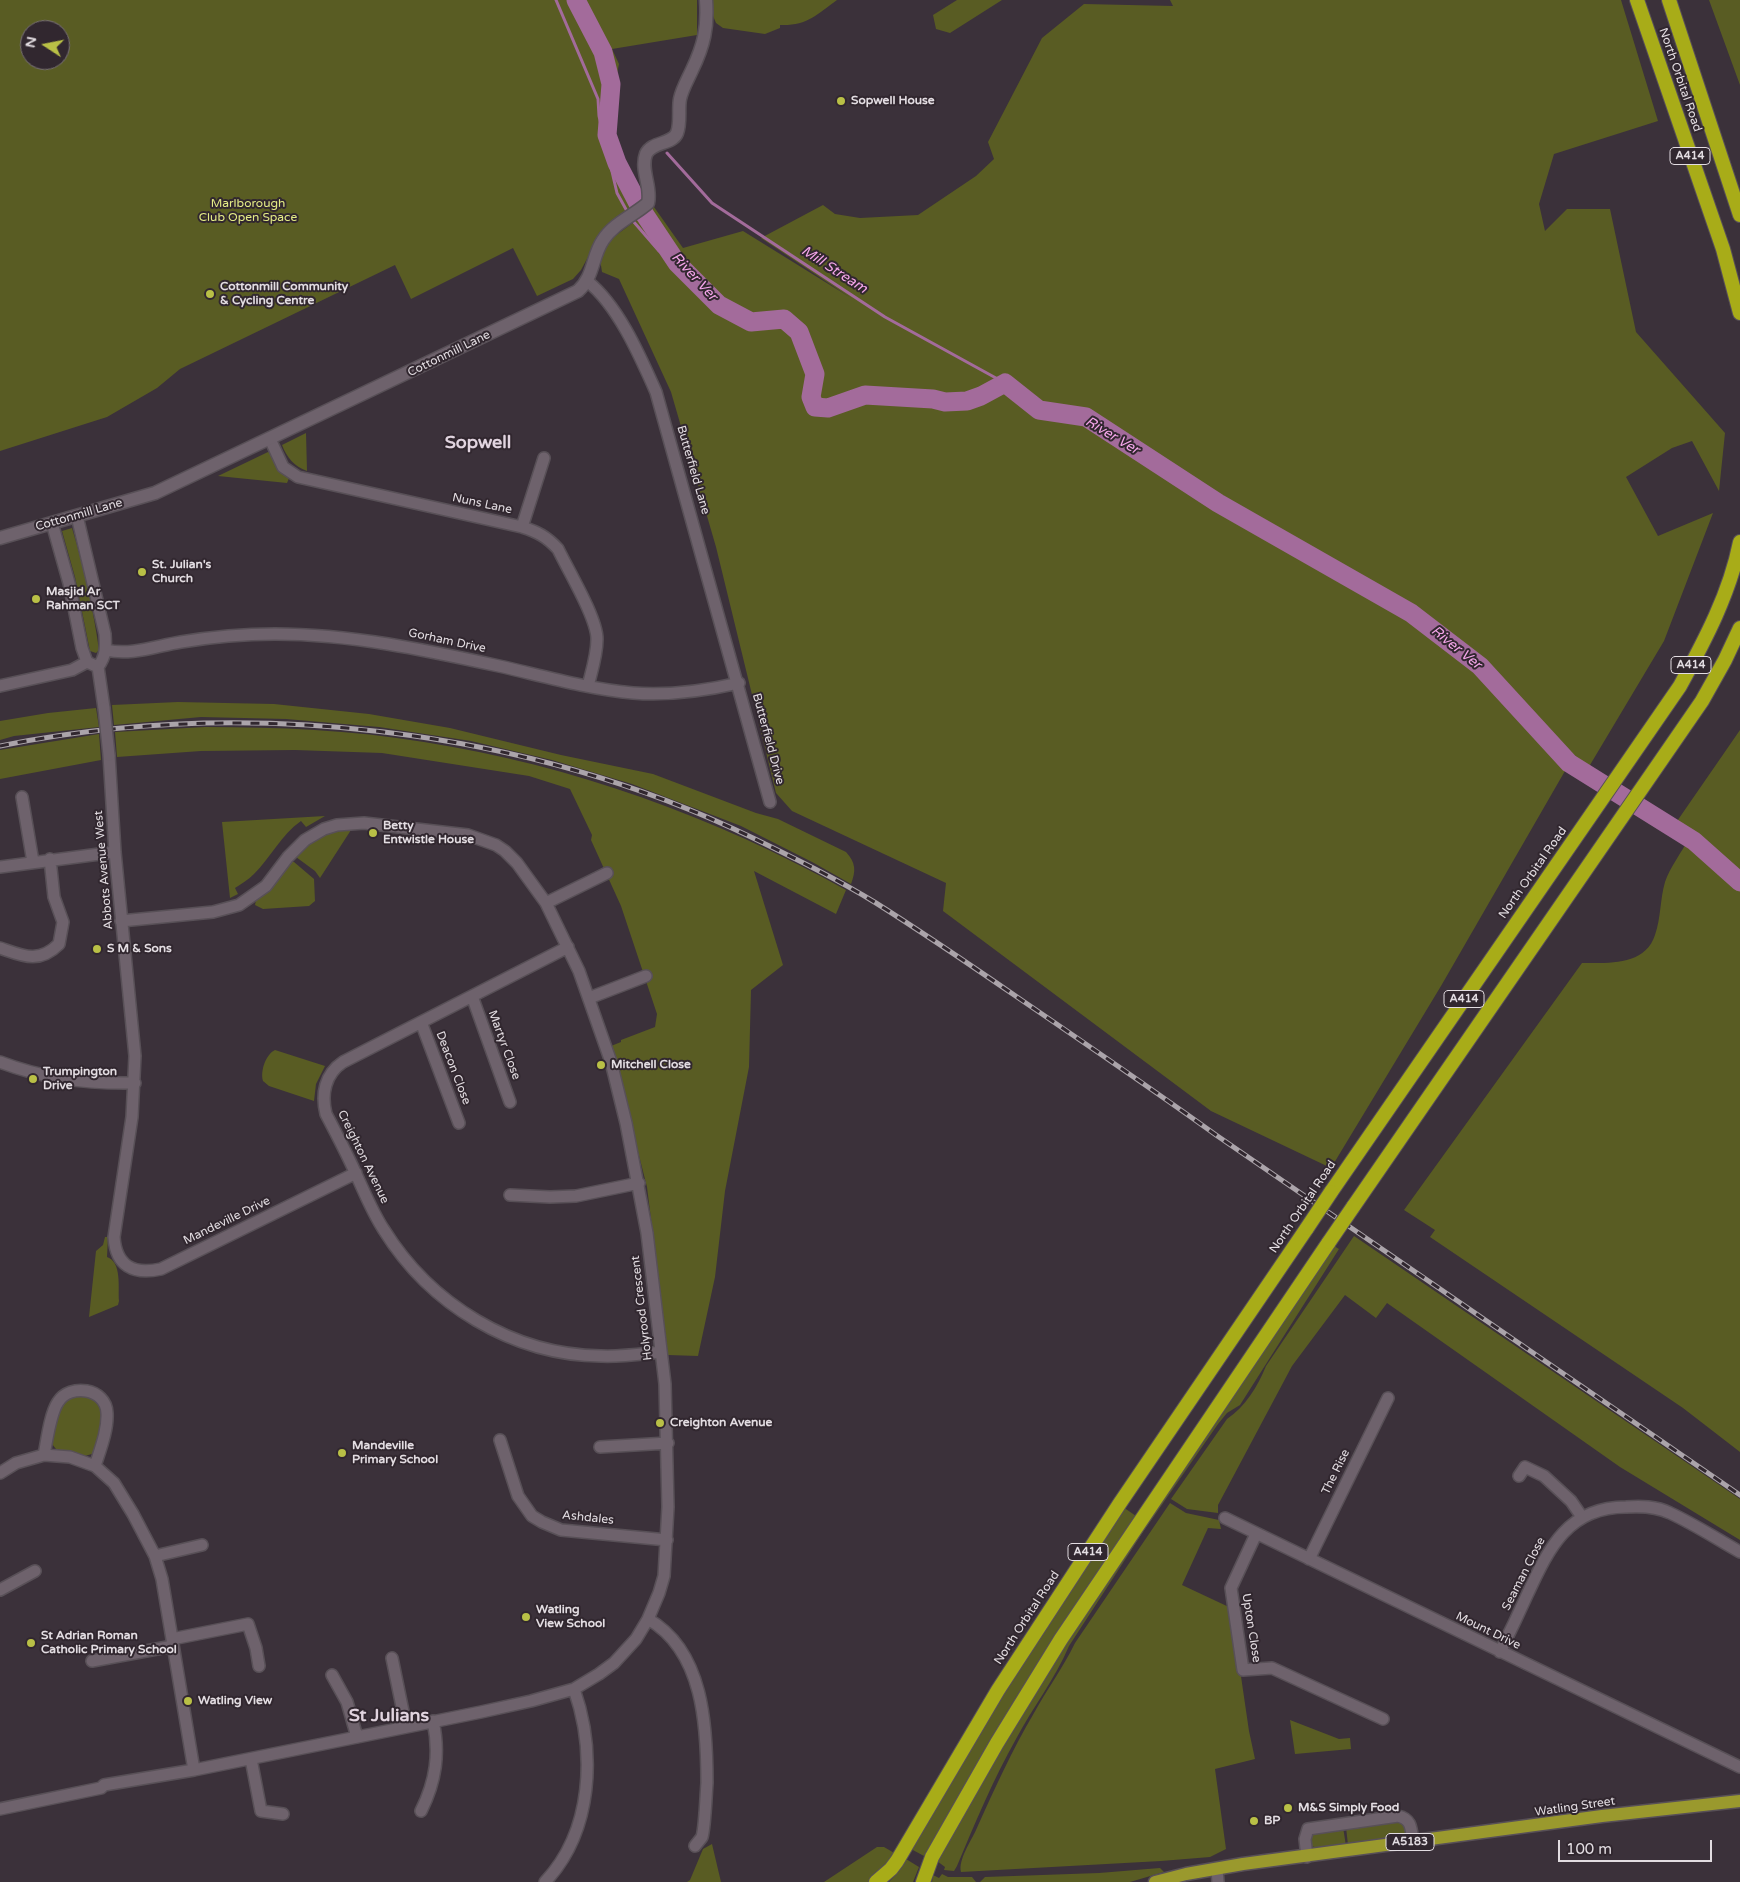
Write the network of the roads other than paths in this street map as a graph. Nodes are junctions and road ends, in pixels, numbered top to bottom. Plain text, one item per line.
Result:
1 (706, 0) edge
2 (1637, 0) edge
3 (1670, 0) edge
4 (1740, 215) edge
5 (587, 281) junction
6 (1740, 313) edge
7 (270, 439) junction
8 (544, 458) dead end
9 (77, 516) junction
10 (52, 523) junction
11 (522, 527) junction
12 (0, 538) edge
13 (1740, 542) edge
14 (1740, 628) edge
15 (106, 650) junction
16 (92, 664) junction
17 (738, 683) junction
18 (0, 686) edge
19 (588, 686) junction
20 (22, 797) dead end
21 (770, 802) dead end
22 (114, 852) junction
23 (50, 859) junction
24 (33, 862) junction
25 (0, 867) edge
26 (607, 873) dead end
27 (546, 903) junction
28 (121, 921) junction
29 (568, 947) junction
30 (0, 948) edge
31 (646, 976) dead end
32 (472, 996) junction
33 (589, 998) junction
34 (421, 1022) junction
35 (0, 1062) edge
36 (135, 1083) junction
37 (510, 1102) dead end
38 (459, 1123) dead end
39 (356, 1173) junction
40 (639, 1183) junction
41 (510, 1194) dead end
42 (115, 1250) joint
43 (662, 1352) junction
44 (1388, 1398) dead end
45 (500, 1440) dead end
46 (668, 1442) junction
47 (600, 1447) dead end
48 (44, 1454) junction
49 (95, 1466) junction
50 (1522, 1467) dead end
51 (0, 1472) edge
52 (1582, 1517) junction
53 (1225, 1518) dead end
54 (1256, 1534) junction
55 (668, 1540) junction
56 (202, 1545) dead end
57 (1740, 1552) edge
58 (155, 1556) junction
59 (1309, 1559) junction
60 (36, 1570) dead end
61 (0, 1590) edge
62 (648, 1619) junction
63 (172, 1643) junction
64 (1500, 1652) junction
65 (392, 1658) dead end
66 (92, 1661) dead end
67 (259, 1666) dead end
68 (332, 1675) dead end
69 (574, 1689) junction
70 (1383, 1719) dead end
71 (433, 1721) junction
72 (406, 1726) junction
73 (358, 1737) junction
74 (251, 1759) junction
75 (1740, 1766) edge
76 (194, 1770) junction
77 (1740, 1801) edge
78 (0, 1809) edge
79 (421, 1811) dead end
80 (283, 1814) dead end
81 (1414, 1842) junction
82 (695, 1846) dead end
83 (1307, 1856) junction
84 (1217, 1869) junction
85 (545, 1882) edge
86 (876, 1882) edge
87 (923, 1882) edge
88 (1155, 1882) edge
89 (1218, 1882) edge

1 - 5 street
2 - 6 highway, North Orbital Road / A414
3 - 4 highway, North Orbital Road / A414
5 - 7 street, Cottonmill Lane
5 - 17 street, Butterfield Lane
7 - 9 street, Cottonmill Lane
7 - 11 street, Nuns Lane
8 - 11 street
9 - 10 street, Cottonmill Lane
9 - 15 street
10 - 12 street, Cottonmill Lane
10 - 16 street, Abbots Avenue West
11 - 19 street, Nuns Lane
13 - 86 highway, North Orbital Road / A414, bridge
14 - 87 highway, A414, bridge
15 - 16 street
15 - 19 street, Gorham Drive
16 - 18 street
16 - 22 street, Abbots Avenue West, bridge
17 - 19 street, Gorham Drive
17 - 21 street, Butterfield Drive
20 - 24 street
22 - 23 street
22 - 28 street, Abbots Avenue West
23 - 24 street
23 - 30 street
24 - 25 street
26 - 27 street
27 - 28 street, Holyrood Crescent
27 - 29 street, Holyrood Crescent
28 - 36 street, Abbots Avenue West
29 - 32 street, Creighton Avenue
29 - 33 street, Holyrood Crescent
31 - 33 street
32 - 34 street, Creighton Avenue
32 - 37 street, Martyr Close
33 - 40 street, Holyrood Crescent
34 - 38 street, Deacon Close
34 - 39 street, Creighton Avenue
35 - 36 street
36 - 42 street, Abbots Avenue West
39 - 42 street, Mandeville Drive
39 - 43 street, Creighton Avenue
40 - 41 street
40 - 43 street, Holyrood Crescent
43 - 46 street, Holyrood Crescent
44 - 59 street, The Rise
45 - 55 street, Ashdales
46 - 47 street
46 - 55 street, Holyrood Crescent
48 - 49 street
48 - 49 street
48 - 51 street
49 - 58 street
50 - 52 street
52 - 57 street, Seaman Close
52 - 64 street, Seaman Close
53 - 54 street, Mount Drive
54 - 59 street, Mount Drive
54 - 70 street, Upton Close
55 - 62 street, Holyrood Crescent
56 - 58 street
58 - 63 street
59 - 64 street, Mount Drive
60 - 61 street
62 - 69 street
62 - 82 street
63 - 66 street
63 - 67 street
63 - 76 street
64 - 75 street, Mount Drive
65 - 72 street
68 - 73 street
69 - 71 street
69 - 85 street
71 - 72 street
71 - 79 street
72 - 73 street
73 - 74 street
74 - 76 street
74 - 80 street
76 - 78 street
77 - 81 main road, Watling Street / A5183
81 - 83 main road, Watling Street / A5183
81 - 83 street
83 - 84 main road, Watling Street / A5183
84 - 88 main road, Watling Street / A5183
84 - 89 street

